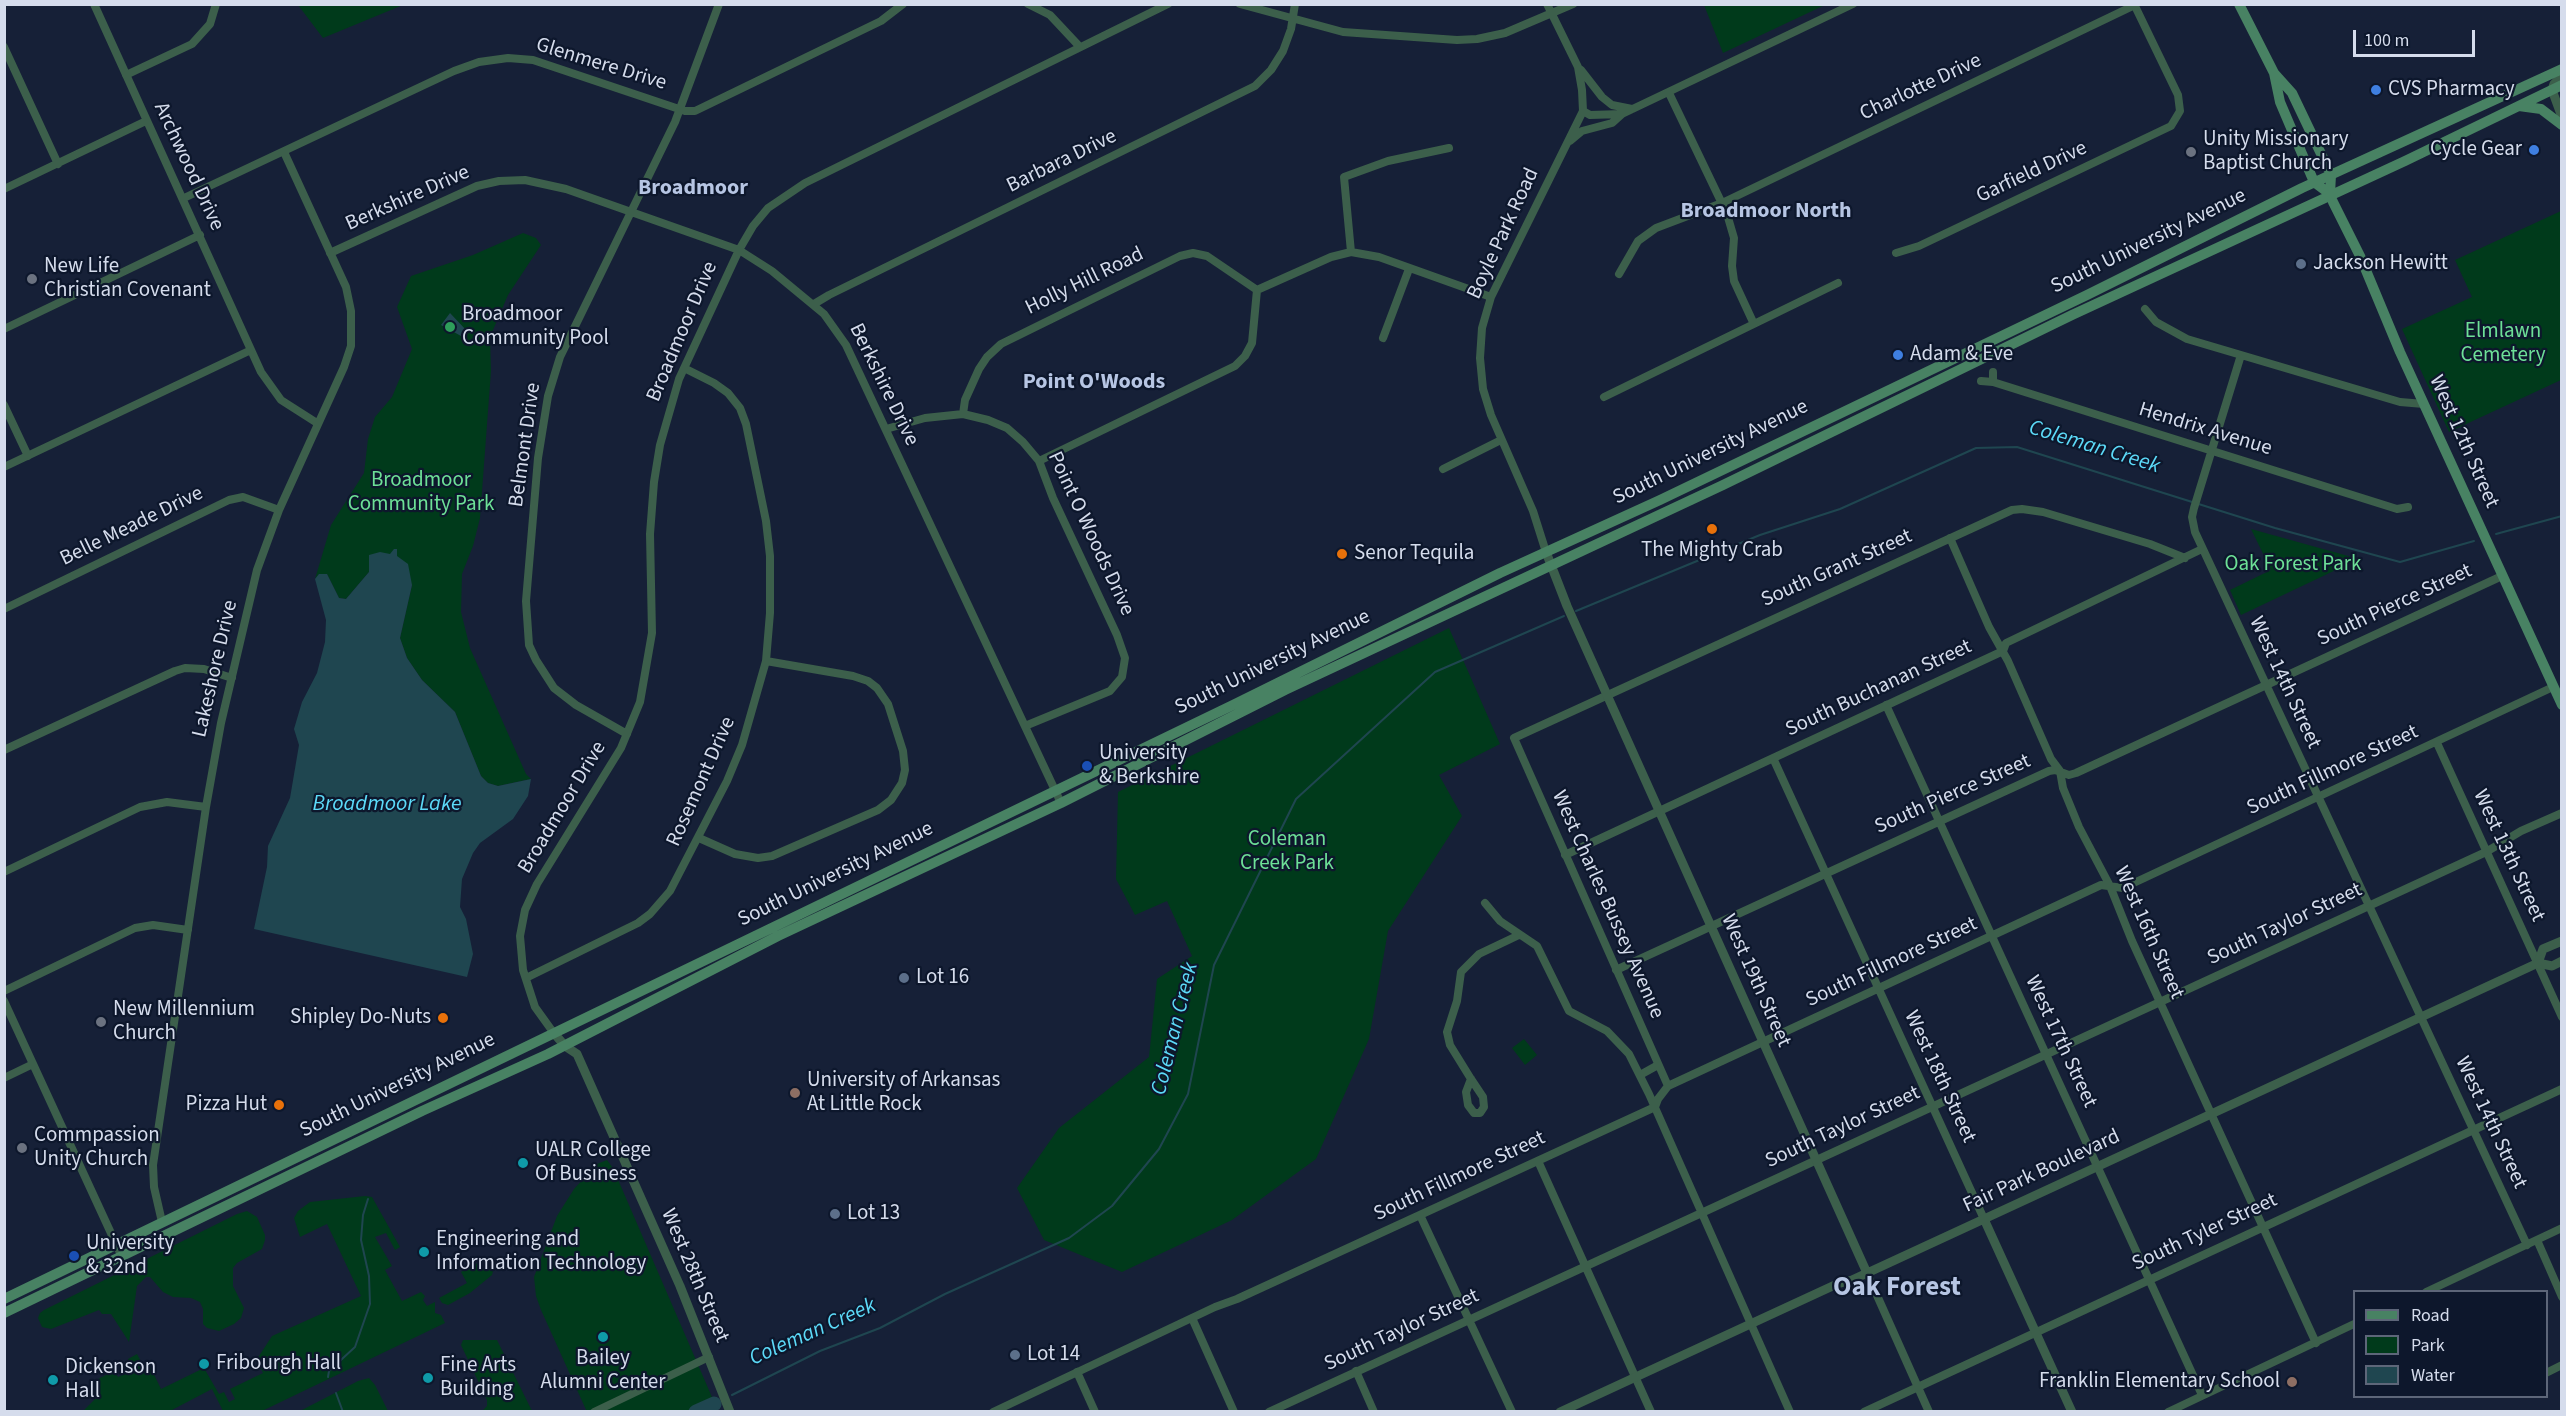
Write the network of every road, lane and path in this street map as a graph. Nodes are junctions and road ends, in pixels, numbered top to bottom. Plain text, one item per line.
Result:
1 (94, 4) edge
2 (216, 4) edge
3 (719, 4) edge
4 (903, 4) edge
5 (1028, 4) edge
6 (1168, 4) edge
7 (1240, 4) edge
8 (1294, 4) edge
9 (1547, 4) edge
10 (1574, 4) edge
11 (1853, 4) edge
12 (2239, 4) edge
13 (2135, 5) edge
14 (1552, 14) junction
15 (1293, 18) junction
16 (1079, 46) junction
17 (4, 47) edge
18 (1578, 67) junction
19 (2562, 69) edge
20 (2274, 73) junction
21 (126, 75) junction
22 (2562, 76) edge
23 (2557, 88) edge
24 (1670, 93) junction
25 (2518, 106) junction
26 (680, 109) junction
27 (1632, 109) junction
28 (1583, 111) junction
29 (1622, 114) junction
30 (2562, 117) edge
31 (146, 121) junction
32 (2562, 125) edge
33 (1566, 143) junction
34 (1449, 148) dead end
35 (284, 152) junction
36 (58, 164) junction
37 (2331, 175) junction
38 (2314, 182) junction
39 (4, 189) edge
40 (2330, 194) junction
41 (184, 198) junction
42 (1722, 203) junction
43 (632, 212) junction
44 (200, 235) junction
45 (739, 250) junction
46 (1351, 252) junction
47 (330, 253) junction
48 (1896, 253) dead end
49 (1409, 269) junction
50 (1619, 274) dead end
51 (1838, 283) dead end
52 (1257, 290) junction
53 (1491, 297) junction
54 (814, 304) junction
55 (2145, 309) dead end
56 (1753, 322) junction
57 (4, 329) edge
58 (1383, 338) dead end
59 (251, 350) junction
60 (2241, 355) junction
61 (684, 368) junction
62 (1993, 372) dead end
63 (1981, 381) dead end
64 (1993, 382) junction
65 (1604, 397) dead end
66 (2424, 404) junction
67 (4, 405) edge
68 (963, 414) junction
69 (317, 423) junction
70 (886, 429) junction
71 (1501, 440) junction
72 (2212, 452) junction
73 (28, 456) junction
74 (1039, 461) junction
75 (4, 467) edge
76 (1443, 469) dead end
77 (2408, 507) dead end
78 (279, 510) junction
79 (1950, 538) junction
80 (2202, 549) junction
81 (1546, 552) junction
82 (2185, 558) junction
83 (1550, 565) junction
84 (2502, 576) junction
85 (4, 609) edge
86 (2003, 651) junction
87 (766, 661) junction
88 (232, 678) junction
89 (2265, 686) junction
90 (2553, 687) junction
91 (1607, 694) junction
92 (1886, 705) junction
93 (2562, 705) edge
94 (1025, 726) junction
95 (627, 734) junction
96 (1514, 738) joint
97 (2437, 743) junction
98 (4, 750) edge
99 (1773, 758) junction
100 (2060, 771) junction
101 (1054, 791) junction
102 (2317, 798) junction
103 (1061, 803) junction
104 (206, 807) junction
105 (1659, 812) junction
106 (2562, 813) edge
107 (1939, 821) junction
108 (699, 838) junction
109 (2486, 852) junction
110 (1565, 855) junction
111 (4, 872) edge
112 (1826, 873) junction
113 (2110, 886) junction
114 (1485, 903) dead end
115 (2368, 906) junction
116 (1711, 927) junction
117 (188, 930) junction
118 (1519, 934) junction
119 (1992, 936) junction
120 (2562, 941) edge
121 (2562, 961) edge
122 (2538, 963) junction
123 (1616, 970) junction
124 (526, 978) junction
125 (1878, 989) junction
126 (4, 991) edge
127 (4, 1001) edge
128 (2160, 1002) junction
129 (2420, 1017) junction
130 (2562, 1017) edge
131 (553, 1032) junction
132 (1763, 1042) junction
133 (565, 1046) junction
134 (2046, 1054) junction
135 (33, 1064) junction
136 (1658, 1065) junction
137 (1640, 1075) junction
138 (4, 1078) edge
139 (1471, 1079) dead end
140 (1668, 1086) junction
141 (2562, 1089) edge
142 (1655, 1107) junction
143 (1932, 1107) junction
144 (2211, 1113) junction
145 (2472, 1129) junction
146 (1816, 1160) junction
147 (1538, 1161) junction
148 (2097, 1166) junction
149 (1702, 1212) junction
150 (1420, 1215) junction
151 (1984, 1219) junction
152 (162, 1222) junction
153 (2264, 1225) junction
154 (2562, 1228) edge
155 (2537, 1240) junction
156 (116, 1244) junction
157 (2527, 1245) junction
158 (122, 1257) junction
159 (1585, 1266) junction
160 (1867, 1273) junction
161 (2148, 1280) junction
162 (2430, 1290) edge
163 (2562, 1297) edge
164 (4, 1299) edge
165 (4, 1313) edge
166 (1192, 1318) junction
167 (1468, 1320) junction
168 (1751, 1324) junction
169 (2353, 1325) edge
170 (2035, 1332) junction
171 (2316, 1343) junction
172 (709, 1357) junction
173 (2562, 1365) edge
174 (1356, 1371) junction
175 (1077, 1372) junction
176 (2548, 1372) edge
177 (1635, 1378) junction
178 (1918, 1387) junction
179 (2202, 1395) junction
180 (728, 1408) edge
181 (594, 1412) edge
182 (993, 1412) edge
183 (1095, 1412) edge
184 (1234, 1412) edge
185 (1269, 1412) edge
186 (1374, 1412) edge
187 (1512, 1412) edge
188 (1560, 1412) edge
189 (1651, 1412) edge
190 (1790, 1412) edge
191 (1864, 1412) edge
192 (1929, 1412) edge
193 (2072, 1412) edge
194 (2168, 1412) edge

1 - 21 street, Archwood Drive
2 - 21 street
3 - 26 street, Belmont Drive
4 - 26 street, Glenmere Drive
5 - 16 street
6 - 16 street, Broadmoor Drive
7 - 15 street
8 - 15 street, Barbara Drive
9 - 14 street
10 - 14 street
11 - 24 street
12 - 20 main road, West 12th Street
13 - 42 street, Charlotte Drive
13 - 48 street, Garfield Drive
14 - 15 street
14 - 18 street
15 - 54 street, Barbara Drive
16 - 45 street, Broadmoor Drive
17 - 36 street
18 - 27 street
18 - 28 street
19 - 37 main road, South University Avenue
20 - 37 main road, West 12th Street
20 - 38 main road, West 12th Street
21 - 31 street, Archwood Drive
22 - 23 street
23 - 25 main road, South University Avenue
23 - 30 street
24 - 27 street
24 - 42 street
25 - 32 main road
25 - 40 main road, South University Avenue
26 - 35 street, Glenmere Drive
26 - 43 street, Belmont Drive
27 - 29 street
28 - 29 street
28 - 33 street, Boyle Park Road
29 - 33 street
31 - 36 street
31 - 41 street, Archwood Drive
33 - 53 street, Boyle Park Road
34 - 46 street
35 - 41 street, Glenmere Drive
35 - 47 street, Lakeshore Drive
36 - 39 street
37 - 38 main road, South University Avenue
37 - 40 main road, West 12th Street
38 - 40 main road, West 12th Street
38 - 81 main road, South University Avenue
40 - 66 main road, West 12th Street
40 - 83 main road, South University Avenue
41 - 44 street, Archwood Drive
42 - 50 street, Charlotte Drive
42 - 56 street
43 - 45 street, Berkshire Drive
43 - 47 street, Berkshire Drive
43 - 95 street, Belmont Drive
44 - 57 street
44 - 59 street, Archwood Drive
45 - 54 street, Berkshire Drive
45 - 61 street, Broadmoor Drive
46 - 49 street
46 - 52 street
47 - 69 street, Lakeshore Drive
49 - 53 street
49 - 58 street
51 - 56 street
52 - 68 street, Holly Hill Road
52 - 74 street
53 - 71 street, Boyle Park Road
54 - 70 street, Berkshire Drive
55 - 60 street
56 - 65 street
59 - 69 street, Archwood Drive
59 - 73 street
60 - 66 street
60 - 72 street, West 14th Street
61 - 87 street, Rosemont Drive
61 - 95 street, Broadmoor Drive
62 - 64 street
63 - 64 street, Hendrix Avenue
64 - 72 street, Hendrix Avenue
66 - 84 main road, West 12th Street
67 - 73 street
68 - 70 street, Point O Woods Drive
68 - 74 street, Point O Woods Drive
69 - 78 street, Lakeshore Drive
70 - 94 street, Berkshire Drive
71 - 76 street
71 - 81 street, Boyle Park Road
72 - 77 street, Hendrix Avenue
72 - 80 street, West 14th Street
73 - 75 street
74 - 94 street, Point O Woods Drive
78 - 85 street, Belle Meade Drive
78 - 88 street, Lakeshore Drive
79 - 82 street, South Grant Street
79 - 86 street, West 16th Street
79 - 91 street, South Grant Street
80 - 82 street, South Buchanan Street
80 - 89 street, West 14th Street
81 - 83 street, West 19th Street
81 - 101 main road, South University Avenue
82 - 86 street, South Buchanan Street
83 - 91 street, West 19th Street
83 - 103 main road, South University Avenue
84 - 89 street, South Pierce Street
84 - 90 main road, West 12th Street
86 - 92 street, South Buchanan Street
86 - 100 street, West 16th Street
87 - 108 street, Rosemont Drive
87 - 108 street
88 - 98 street
88 - 104 street, Lakeshore Drive
89 - 100 street, South Pierce Street
89 - 102 street, West 14th Street
90 - 93 main road, West 12th Street
90 - 97 street, South Fillmore Street
91 - 96 street, South Grant Street
91 - 105 street, West 19th Street
92 - 99 street, South Buchanan Street
92 - 107 street, West 17th Street
94 - 101 street, Berkshire Drive
95 - 124 street, Broadmoor Drive
96 - 110 street, West Charles Bussey Avenue
97 - 102 street, South Fillmore Street
97 - 109 street, West 13th Street
99 - 105 street, South Buchanan Street
99 - 112 street, West 18th Street
100 - 107 street, South Pierce Street
100 - 113 street, West 16th Street
101 - 103 street, Berkshire Drive
101 - 131 main road, South University Avenue
102 - 113 street, South Fillmore Street
102 - 115 street, West 14th Street
103 - 133 main road, South University Avenue
104 - 111 street
104 - 117 street, Lakeshore Drive
105 - 110 street, South Buchanan Street
105 - 116 street, West 19th Street
106 - 109 street, South Taylor Street
107 - 112 street, South Pierce Street
107 - 119 street, West 17th Street
108 - 124 street, Rosemont Drive
109 - 115 street, South Taylor Street
109 - 122 street, West 13th Street
110 - 123 street, West Charles Bussey Avenue
112 - 116 street, South Pierce Street
112 - 125 street, West 18th Street
113 - 119 street, South Fillmore Street
113 - 128 street, West 16th Street
114 - 118 street
115 - 128 street, South Taylor Street
115 - 129 street, West 14th Street
116 - 123 street, South Pierce Street
116 - 132 street, West 19th Street
117 - 126 street
117 - 152 street, Lakeshore Drive
118 - 137 street
118 - 139 street
119 - 125 street, South Fillmore Street
119 - 134 street, West 17th Street
120 - 122 street, Fair Park Boulevard
121 - 122 street, Fair Park Boulevard
122 - 129 street, Fair Park Boulevard
122 - 130 street, West 13th Street
123 - 136 street, West Charles Bussey Avenue
124 - 131 street, Broadmoor Drive
125 - 132 street, South Fillmore Street
125 - 143 street, West 18th Street
127 - 135 street
128 - 134 street, South Taylor Street
128 - 144 street, West 16th Street
129 - 144 street, Fair Park Boulevard
129 - 145 street, West 14th Street
131 - 133 street, West 28th Street
131 - 152 main road, South University Avenue
132 - 140 street, South Fillmore Street
132 - 146 street, West 19th Street
133 - 158 main road, South University Avenue
133 - 172 street, West 28th Street
134 - 143 street, South Taylor Street
134 - 148 street, West 17th Street
135 - 138 street
135 - 156 street
136 - 137 street
136 - 140 street, West Charles Bussey Avenue
137 - 142 street
140 - 142 street
141 - 145 street, South Tyler Street
142 - 147 street, South Fillmore Street
142 - 149 street
143 - 146 street, South Taylor Street
143 - 151 street, West 18th Street
144 - 148 street, Fair Park Boulevard
144 - 153 street, West 16th Street
145 - 153 street, South Tyler Street
145 - 157 street, West 14th Street
146 - 149 street, South Taylor Street
146 - 160 street, West 19th Street
147 - 150 street, South Fillmore Street
147 - 159 street
148 - 151 street, Fair Park Boulevard
148 - 161 street, West 17th Street
149 - 159 street, South Taylor Street
149 - 168 street
150 - 166 street, South Fillmore Street
150 - 167 street
151 - 160 street, Fair Park Boulevard
151 - 170 street, West 18th Street
152 - 156 main road, South University Avenue
153 - 161 street, South Tyler Street
153 - 171 street, West 16th Street
154 - 155 street
155 - 157 street
155 - 163 street
156 - 158 street
156 - 164 main road, South University Avenue
157 - 162 street
158 - 165 main road, South University Avenue
159 - 167 street, South Taylor Street
159 - 177 street
160 - 168 street, Fair Park Boulevard
160 - 178 street, West 19th Street
161 - 170 street, South Tyler Street
161 - 179 street, West 17th Street
166 - 175 street, South Fillmore Street
166 - 184 street
167 - 174 street, South Taylor Street
167 - 187 street
168 - 177 street, Fair Park Boulevard
168 - 190 street
169 - 171 street
170 - 178 street, South Tyler Street
170 - 193 street, West 18th Street
171 - 179 street
172 - 180 street, West 28th Street
172 - 181 street
173 - 176 street
174 - 185 street, South Taylor Street
174 - 186 street
175 - 182 street, South Fillmore Street
175 - 183 street
177 - 188 street, Fair Park Boulevard
177 - 189 street
178 - 191 street, South Tyler Street
178 - 192 street, West 19th Street
179 - 194 street

